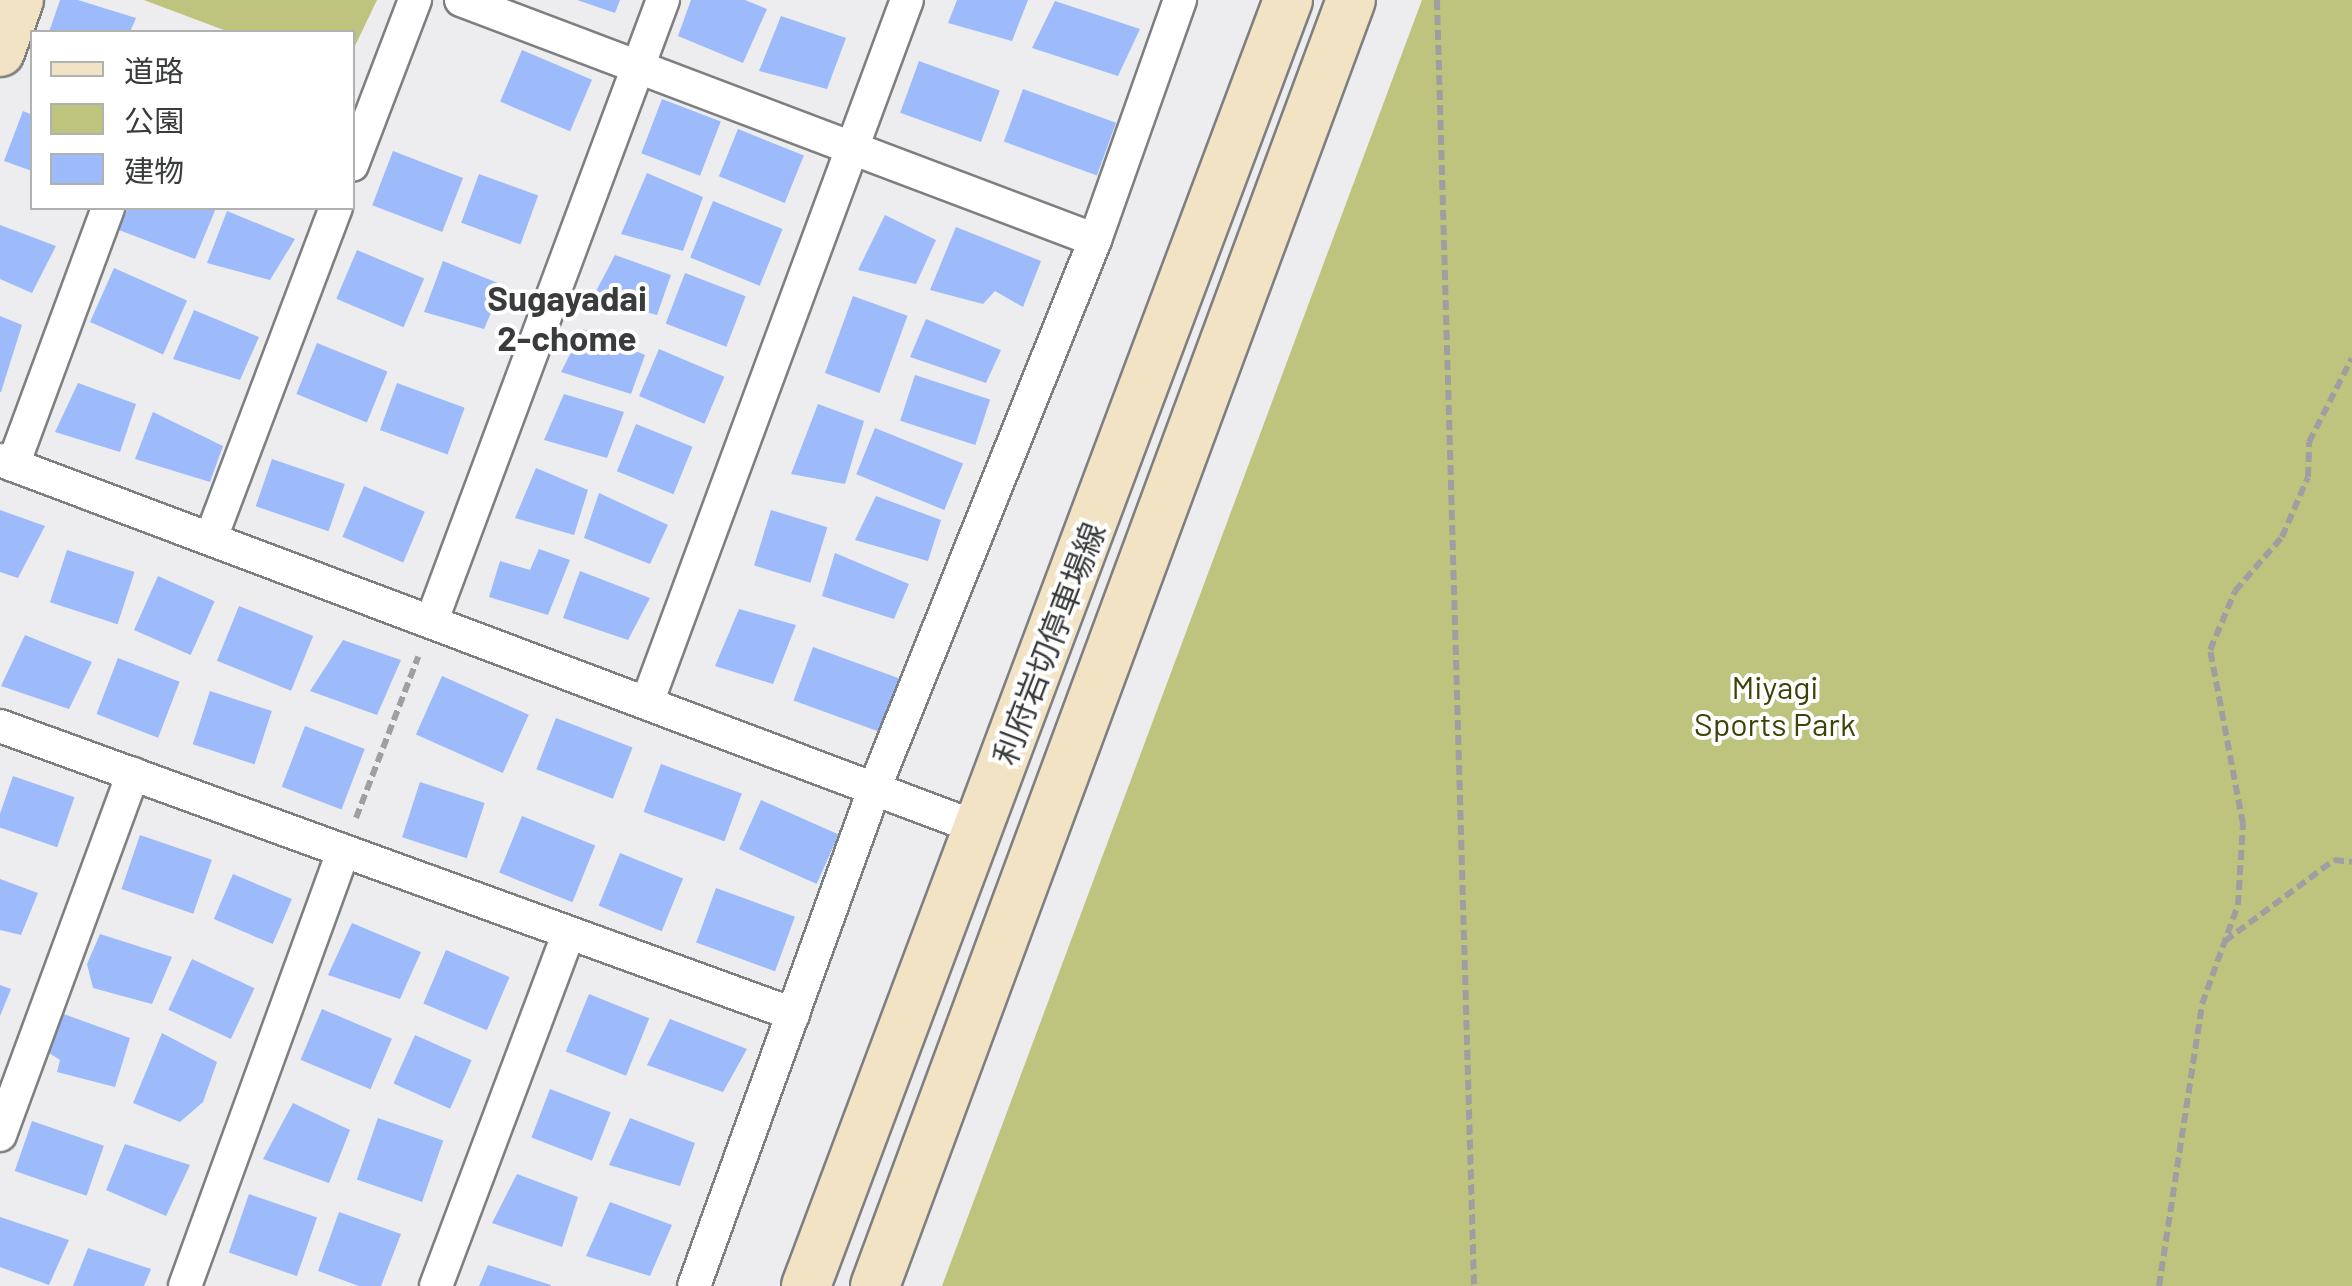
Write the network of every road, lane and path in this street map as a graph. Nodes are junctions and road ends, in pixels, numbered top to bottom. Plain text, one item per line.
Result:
1 (20, 0) edge
2 (415, 0) edge
3 (460, 0) edge
4 (663, 0) edge
5 (907, 0) edge
6 (1180, 0) edge
7 (1288, 0) edge
8 (1351, 0) edge
9 (1438, 0) edge
10 (0, 52) edge
11 (638, 67) junction
12 (363, 107) edge
13 (852, 148) junction
14 (355, 149) edge
15 (107, 210) edge
16 (335, 210) edge
17 (1095, 240) junction
18 (2352, 358) edge
19 (6, 463) edge
20 (210, 538) junction
21 (432, 620) junction
22 (648, 700) junction
23 (0, 726) edge
24 (132, 774) junction
25 (875, 788) junction
26 (978, 828) junction
27 (343, 852) junction
28 (2352, 862) edge
29 (568, 934) junction
30 (2225, 942) junction
31 (793, 1014) junction
32 (0, 1134) edge
33 (185, 1286) edge
34 (436, 1286) edge
35 (694, 1286) edge
36 (806, 1286) edge
37 (874, 1286) edge
38 (1474, 1286) edge
39 (2158, 1286) edge

1 - 10 main road
2 - 12 street
3 - 11 street
4 - 11 street
5 - 13 street
6 - 17 street
7 - 26 main road, 利府岩切停車場線
8 - 37 main road, 利府岩切停車場線
9 - 38 path
11 - 13 street
11 - 21 street
12 - 14 street
13 - 17 street
13 - 22 street
15 - 19 street
16 - 20 street
17 - 25 street
18 - 30 path
19 - 20 street
20 - 21 street
21 - 22 street
21 - 27 path
22 - 25 street
23 - 24 street
24 - 27 street
24 - 32 street
25 - 26 street
25 - 31 street
26 - 36 main road, 利府岩切停車場線
27 - 29 street
27 - 33 street
28 - 30 path
29 - 31 street
29 - 34 street
30 - 39 path
31 - 35 street

